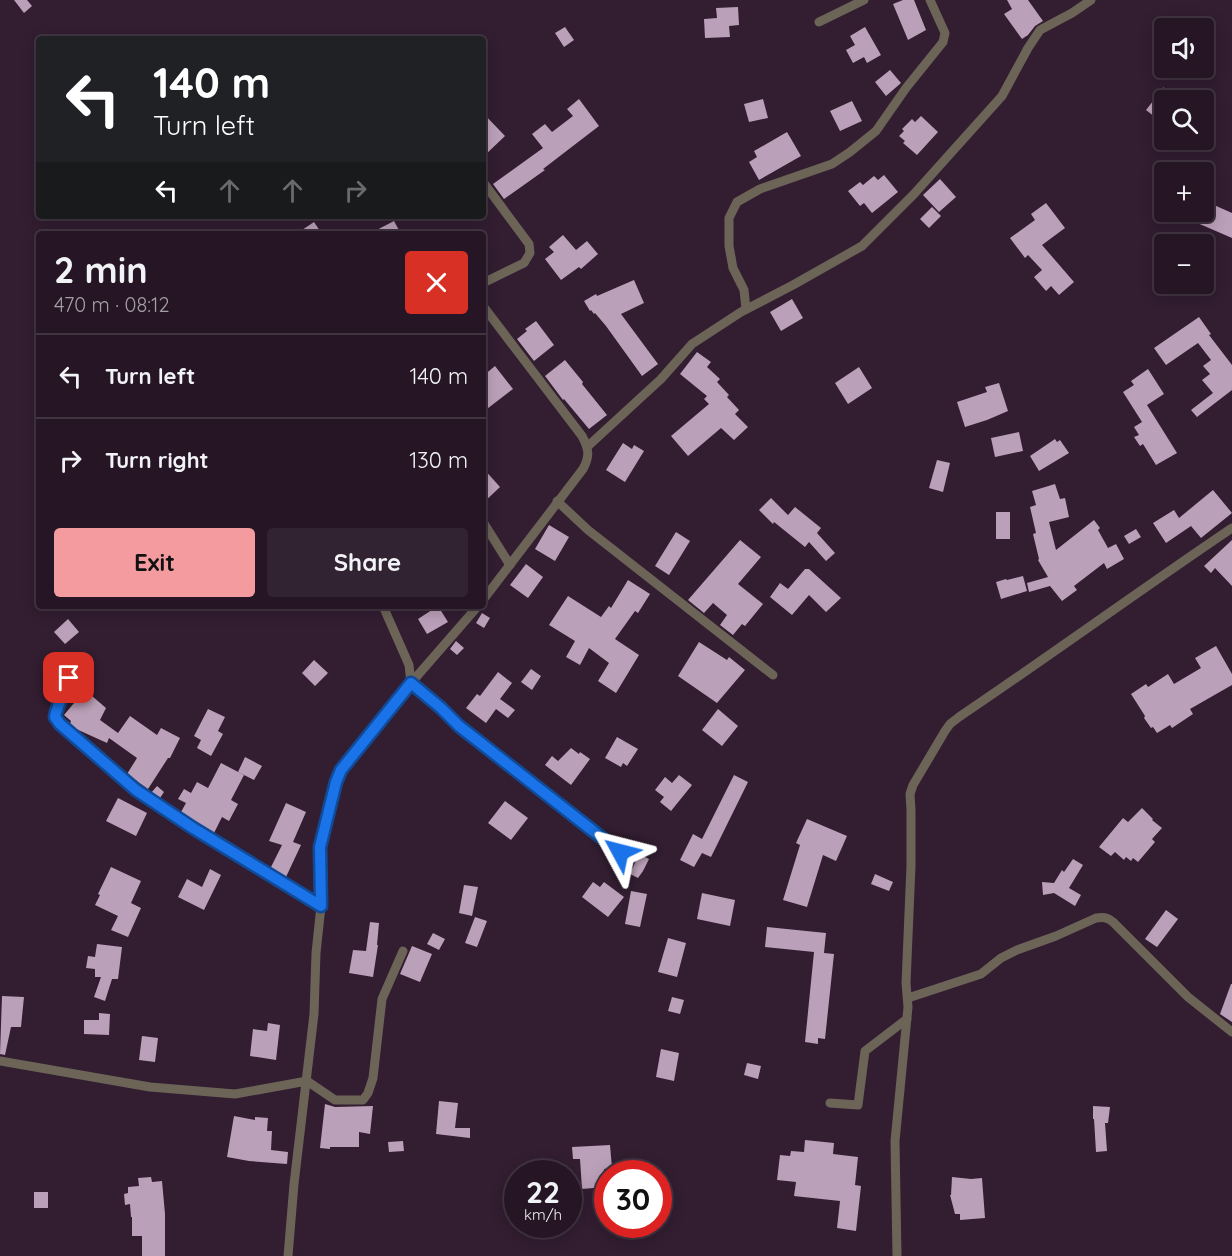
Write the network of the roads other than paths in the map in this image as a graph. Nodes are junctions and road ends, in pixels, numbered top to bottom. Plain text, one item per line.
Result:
1 (864, 0) edge
2 (930, 0) edge
3 (1091, 0) edge
4 (819, 22) dead end
5 (486, 186) edge
6 (486, 281) edge
7 (746, 309) junction
8 (486, 310) edge
9 (587, 447) junction
10 (558, 501) junction
11 (486, 527) edge
12 (1232, 528) edge
13 (510, 565) junction
14 (486, 596) edge
15 (384, 609) edge
16 (475, 609) edge
17 (773, 675) dead end
18 (69, 678) dead end
19 (411, 683) junction
20 (620, 852) dead end
21 (321, 906) junction
22 (403, 951) dead end
23 (908, 998) junction
24 (907, 1018) junction
25 (1232, 1032) edge
26 (0, 1061) edge
27 (307, 1081) junction
28 (830, 1102) dead end
29 (288, 1256) edge
30 (897, 1256) edge

1 - 4 street
2 - 7 street
3 - 7 street
5 - 6 street
7 - 9 street
8 - 9 street
9 - 10 street
10 - 13 street
10 - 17 street
11 - 13 street
12 - 23 street
13 - 14 street
15 - 19 street
16 - 19 street
18 - 21 street
19 - 20 street
19 - 21 street
21 - 27 street
22 - 27 street
23 - 24 street
23 - 25 street
24 - 28 street
24 - 30 street
26 - 27 street
27 - 29 street

